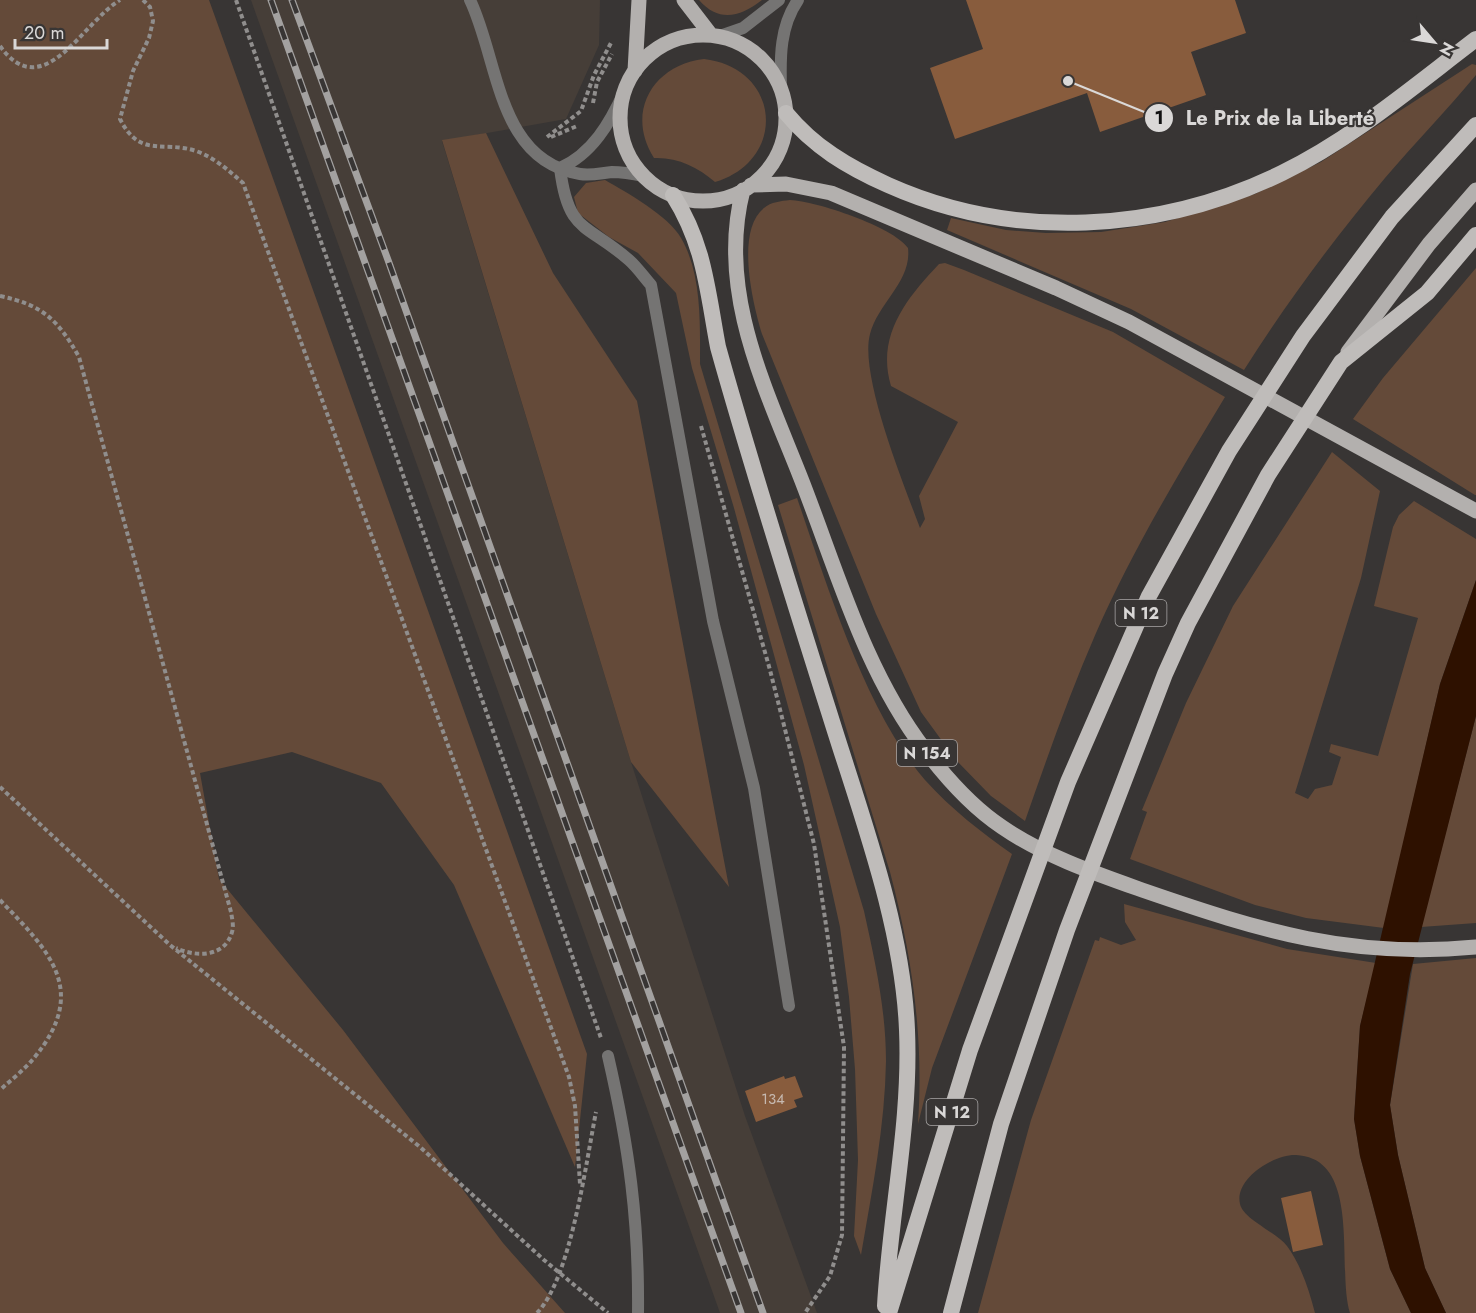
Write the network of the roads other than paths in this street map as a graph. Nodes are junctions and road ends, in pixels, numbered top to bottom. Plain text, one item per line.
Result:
1 (470, 0) edge
2 (639, 0) edge
3 (684, 0) edge
4 (779, 0) edge
5 (798, 0) edge
6 (716, 36) junction
7 (1476, 39) edge
8 (635, 71) junction
9 (781, 87) junction
10 (624, 92) junction
11 (786, 113) junction
12 (1476, 125) edge
13 (560, 168) junction
14 (644, 176) junction
15 (747, 188) junction
16 (1476, 190) edge
17 (673, 195) junction
18 (1476, 235) edge
19 (1341, 362) junction
20 (1476, 511) edge
21 (1476, 947) edge
22 (789, 1006) dead end
23 (608, 1056) road end
24 (638, 1313) edge
25 (887, 1313) edge
26 (951, 1313) edge

1 - 13 street
2 - 8 main road
3 - 6 main road
4 - 6 street
5 - 9 street
6 - 8 main road
6 - 9 main road
7 - 11 highway
8 - 10 main road
9 - 11 main road
10 - 13 street
10 - 14 main road
11 - 15 main road
12 - 25 highway, N 12
13 - 14 street
13 - 22 street
14 - 17 main road
15 - 17 main road
15 - 20 main road
15 - 21 main road, N 154
16 - 19 main road, N 12
17 - 25 highway
18 - 19 highway
19 - 26 highway, N 12
23 - 24 street

